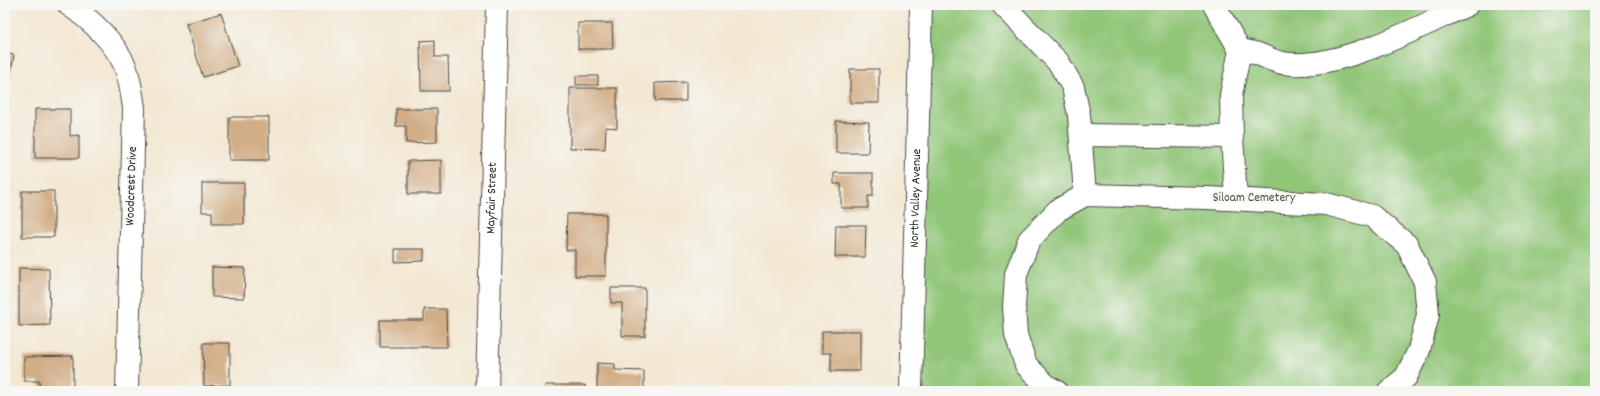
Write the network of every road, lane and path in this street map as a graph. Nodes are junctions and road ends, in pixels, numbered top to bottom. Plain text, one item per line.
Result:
1 (69, 5) edge
2 (497, 5) edge
3 (921, 5) edge
4 (1003, 5) edge
5 (1214, 5) edge
6 (1467, 5) edge
7 (1240, 50) junction
8 (1081, 135) junction
9 (1232, 137) junction
10 (1086, 195) junction
11 (1236, 199) junction
12 (127, 391) edge
13 (487, 391) edge
14 (911, 391) edge
15 (1056, 391) edge
16 (1389, 391) edge

1 - 12 street, Woodcrest Drive
2 - 13 street, Mayfair Street
3 - 14 street, North Valley Avenue
4 - 8 street
5 - 7 street
6 - 7 street
7 - 9 street
8 - 9 street
8 - 10 street
9 - 11 street
10 - 11 street
10 - 15 street
11 - 16 street

